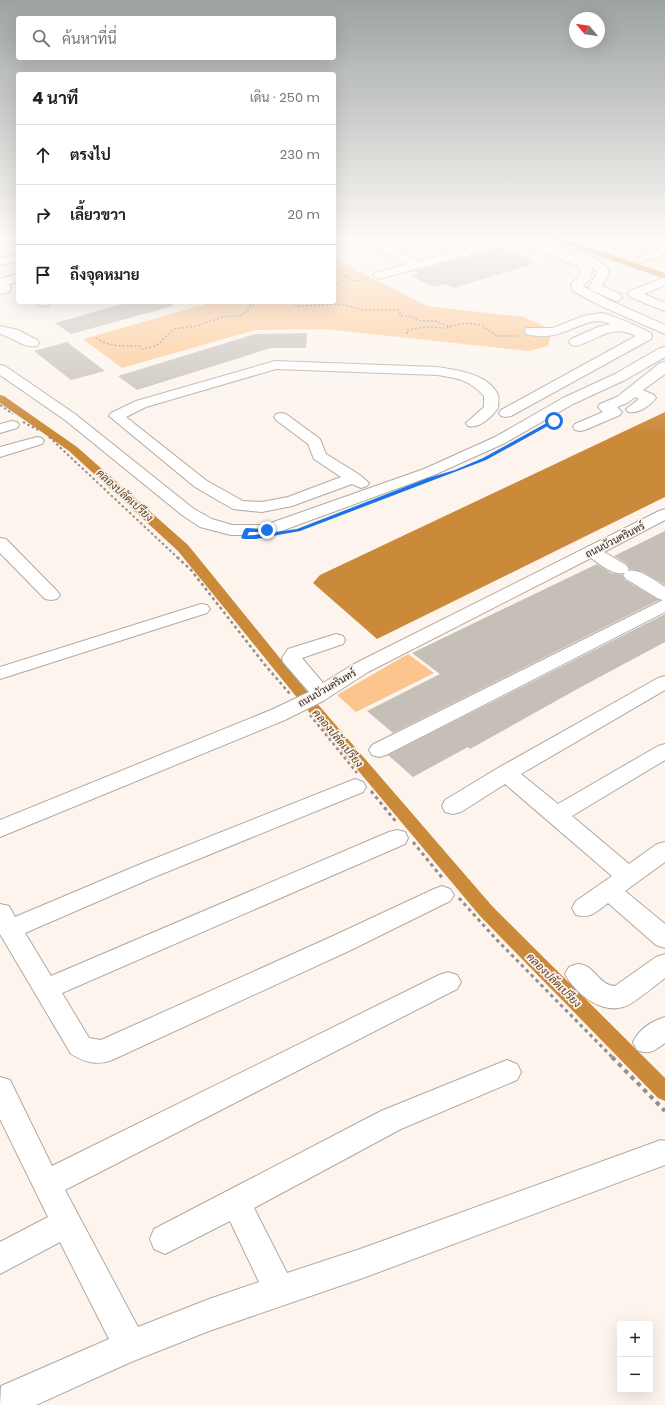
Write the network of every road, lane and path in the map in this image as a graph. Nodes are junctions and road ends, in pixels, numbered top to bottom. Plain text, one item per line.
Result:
1 (606, 303) edge
2 (627, 303) edge
3 (654, 303) edge
4 (250, 304) edge
5 (295, 304) edge
6 (320, 304) edge
7 (336, 304) edge
8 (665, 307) edge
9 (665, 319) edge
10 (624, 326) junction
11 (451, 327) junction
12 (0, 330) edge
13 (665, 330) edge
14 (526, 333) joint
15 (407, 334) dead end
16 (96, 338) dead end
17 (576, 342) dead end
18 (32, 343) dead end
19 (662, 361) edge
20 (0, 369) edge
21 (633, 391) junction
22 (0, 405) edge
23 (491, 405) junction
24 (633, 409) dead end
25 (506, 413) junction
26 (281, 417) dead end
27 (12, 422) edge
28 (474, 423) dead end
29 (527, 425) junction
30 (580, 427) dead end
31 (37, 441) dead end
32 (0, 452) edge
33 (354, 478) junction
34 (374, 492) junction
35 (665, 514) edge
36 (246, 530) junction
37 (0, 543) edge
38 (592, 552) junction
39 (665, 594) edge
40 (51, 595) dead end
41 (665, 605) edge
42 (201, 609) dead end
43 (336, 640) dead end
44 (0, 673) edge
45 (665, 682) edge
46 (292, 695) dead end
47 (315, 701) junction
48 (379, 750) dead end
49 (665, 751) edge
50 (506, 773) junction
51 (360, 783) junction
52 (453, 806) dead end
53 (558, 815) junction
54 (0, 829) edge
55 (402, 834) junction
56 (665, 850) edge
57 (628, 876) junction
58 (608, 890) junction
59 (448, 891) junction
60 (584, 908) dead end
61 (5, 921) edge
62 (665, 938) edge
63 (665, 964) edge
64 (578, 974) dead end
65 (448, 982) dead end
66 (46, 989) junction
67 (507, 1072) dead end
68 (0, 1089) edge
69 (665, 1111) edge
70 (661, 1153) dead end
71 (46, 1184) junction
72 (236, 1202) junction
73 (66, 1223) junction
74 (165, 1239) dead end
75 (0, 1259) edge
76 (279, 1291) junction
77 (130, 1346) junction
78 (3, 1405) edge

1 - 13 street
2 - 9 street
3 - 8 street
4 - 16 path
5 - 6 path
7 - 11 path
10 - 14 street
10 - 17 street
10 - 25 street
11 - 14 path
11 - 15 path
12 - 18 street
19 - 21 street
19 - 29 street
19 - 36 street
20 - 36 street
21 - 24 street
21 - 30 street
22 - 27 path
23 - 25 street
23 - 28 street
23 - 33 street
25 - 29 street
26 - 33 street
27 - 46 path
29 - 34 street
31 - 32 street
33 - 34 street
34 - 36 street
35 - 38 street, ถนนบัวนครินทร์
37 - 40 street
38 - 39 street
38 - 47 street, ถนนบัวนครินทร์
41 - 48 street
42 - 44 street
43 - 47 street
45 - 50 street
47 - 51 path
47 - 54 street, ถนนบัวนครินทร์
49 - 53 street
50 - 52 street
50 - 53 street
51 - 55 path
51 - 61 street
53 - 57 street
55 - 59 path
55 - 66 street
56 - 57 street
57 - 58 street
58 - 60 street
58 - 62 street
59 - 66 street
59 - 69 path
61 - 66 street
63 - 64 street
65 - 71 street
67 - 72 street
68 - 71 street
70 - 76 street
71 - 73 street
72 - 74 street
72 - 76 street
73 - 75 street
73 - 77 street
76 - 77 street
77 - 78 street

